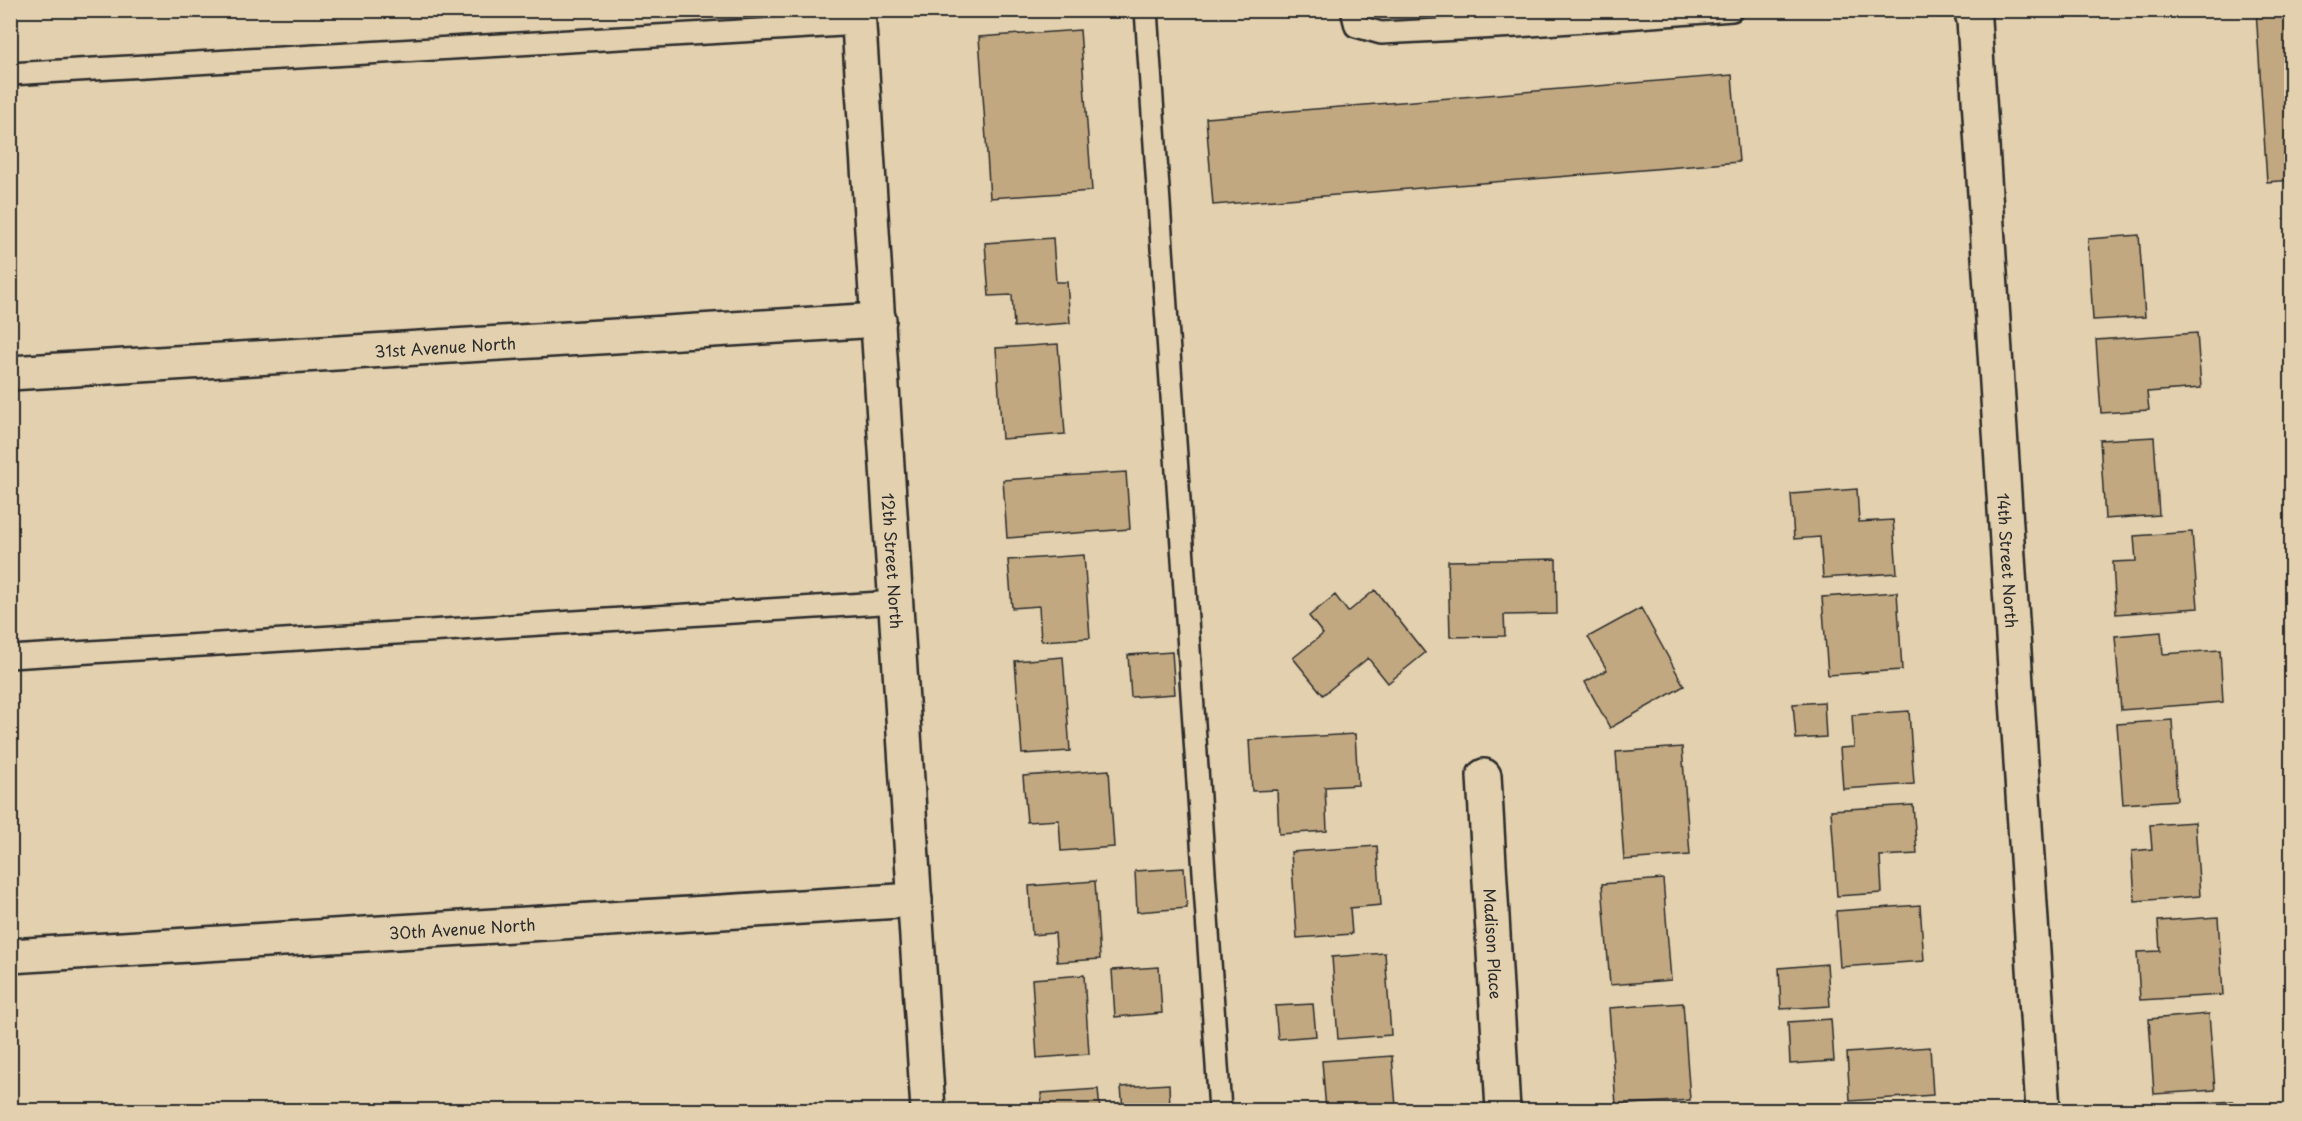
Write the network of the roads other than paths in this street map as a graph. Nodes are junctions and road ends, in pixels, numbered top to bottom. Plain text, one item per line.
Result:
1 (1146, 10) edge
2 (1352, 10) edge
3 (1732, 10) edge
4 (1971, 10) edge
5 (859, 17) edge
6 (10, 74) edge
7 (879, 320) junction
8 (10, 373) edge
9 (897, 602) junction
10 (10, 657) edge
11 (1484, 776) dead end
12 (915, 900) junction
13 (10, 956) edge
14 (928, 1110) edge
15 (1220, 1110) edge
16 (1503, 1110) edge
17 (2043, 1110) edge

1 - 15 lane
2 - 3 lane
4 - 17 street, 14th Street North
5 - 6 lane
5 - 7 street, 12th Street North
7 - 8 street, 31st Avenue North
7 - 9 street, 12th Street North
9 - 10 lane
9 - 12 street, 12th Street North
11 - 16 street, Madison Place
12 - 13 street, 30th Avenue North
12 - 14 street, 12th Street North

